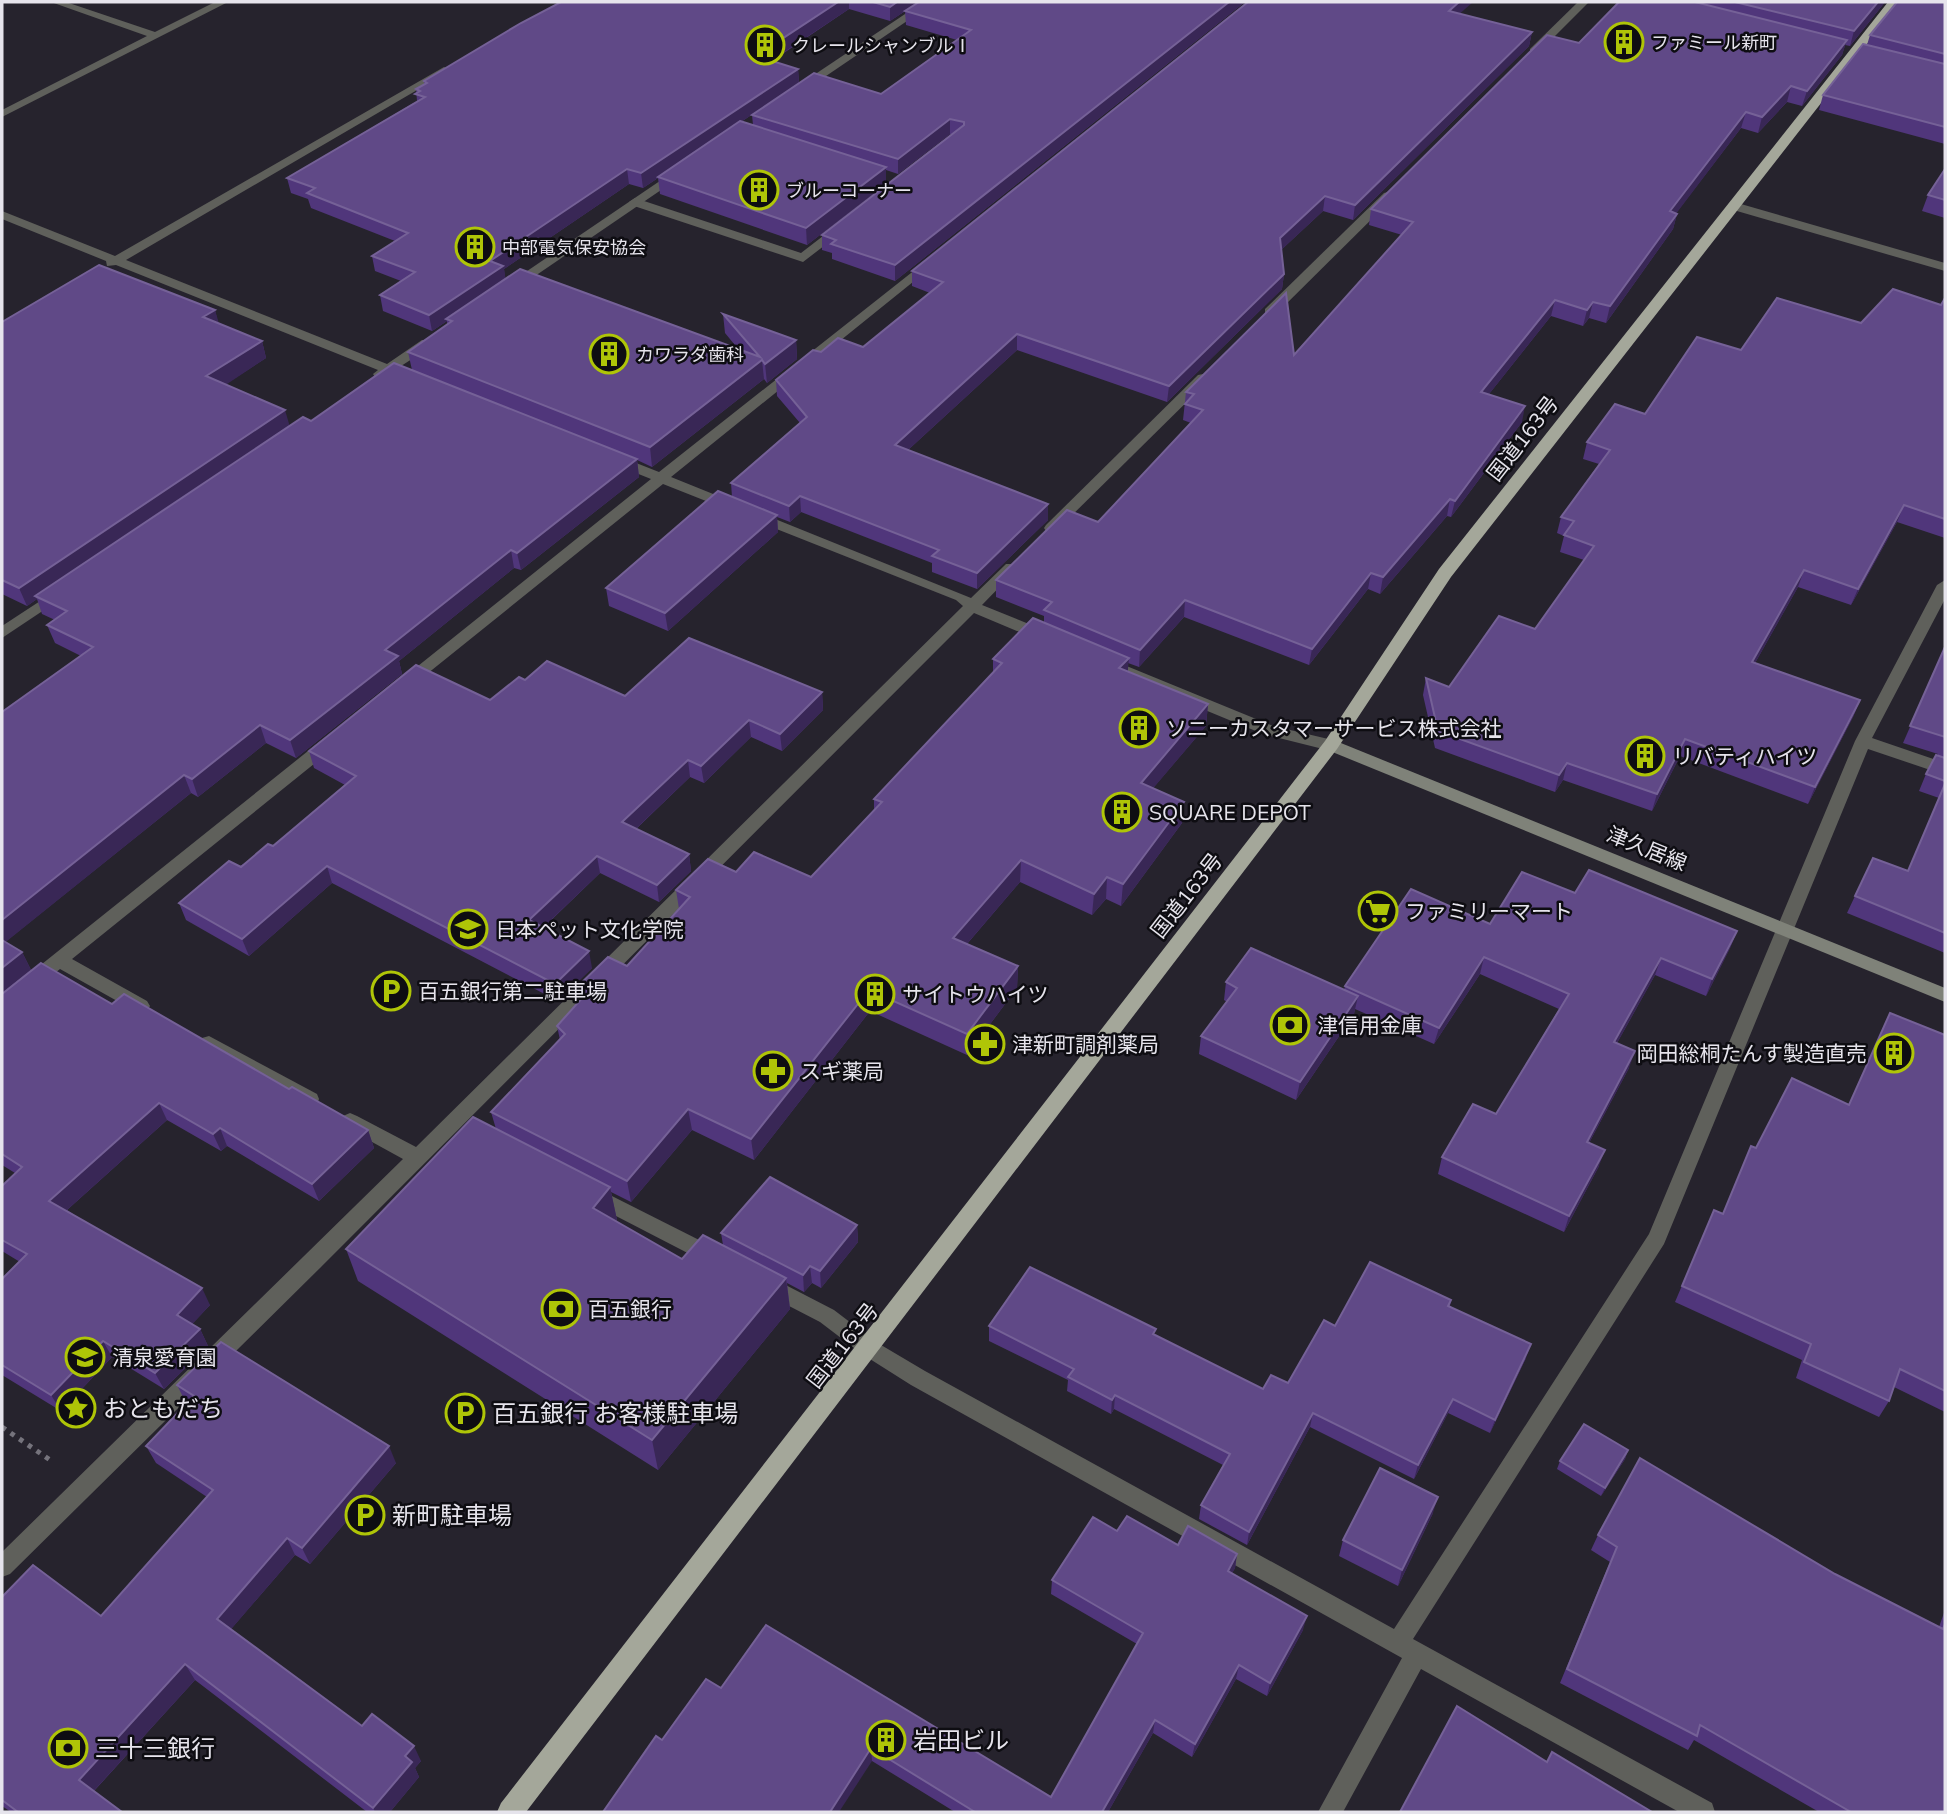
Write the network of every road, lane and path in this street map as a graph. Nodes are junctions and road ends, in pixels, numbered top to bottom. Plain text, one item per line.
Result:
1 (56, 2) edge
2 (223, 2) edge
3 (930, 2) edge
4 (1584, 2) edge
5 (1895, 2) edge
6 (156, 36) junction
7 (1528, 57) edge
8 (450, 67) edge
9 (783, 101) edge
10 (2, 114) edge
11 (692, 163) edge
12 (1395, 189) edge
13 (635, 202) junction
14 (1734, 206) junction
15 (2, 215) edge
16 (846, 224) edge
17 (939, 255) edge
18 (116, 260) junction
19 (1945, 267) edge
20 (93, 274) edge
21 (500, 293) edge
22 (1259, 323) edge
23 (432, 339) edge
24 (388, 369) junction
25 (1210, 371) edge
26 (425, 383) edge
27 (365, 384) edge
28 (599, 453) edge
29 (661, 477) junction
30 (1038, 541) edge
31 (1019, 559) edge
32 (1945, 585) edge
33 (70, 586) edge
34 (972, 606) junction
35 (2, 632) edge
36 (1062, 644) edge
37 (1088, 655) edge
38 (392, 693) edge
39 (338, 736) edge
40 (1863, 741) junction
41 (1331, 745) junction
42 (1945, 769) edge
43 (1784, 928) junction
44 (58, 960) junction
45 (1945, 995) edge
46 (2, 1006) edge
47 (154, 1013) edge
48 (190, 1032) edge
49 (453, 1122) junction
50 (477, 1134) edge
51 (416, 1157) junction
52 (575, 1185) edge
53 (869, 1348) junction
54 (2, 1427) edge
55 (87, 1485) junction
56 (2, 1567) edge
57 (1406, 1650) junction
58 (510, 1812) edge
59 (1330, 1812) edge
60 (1703, 1812) edge

1 - 6 street
2 - 6 street
3 - 9 street
4 - 7 street
5 - 14 highway, 国道163号
6 - 10 street
8 - 18 street
11 - 13 street
12 - 22 street
13 - 16 street
13 - 21 street
14 - 19 street
14 - 41 highway, 国道163号
15 - 18 street
17 - 29 street
18 - 20 street
18 - 24 street
23 - 24 street
24 - 26 street
24 - 27 street
25 - 30 street
28 - 29 street
29 - 34 street
29 - 38 street
31 - 34 street
32 - 40 street
33 - 35 street
34 - 36 street
34 - 49 street
37 - 41 street
39 - 44 street
40 - 42 street
40 - 43 street
41 - 43 main road, 津久居線
41 - 53 highway, 国道163号
43 - 45 main road, 津久居線
43 - 57 street
44 - 46 street
44 - 47 street
48 - 51 street
49 - 50 street
49 - 51 street
51 - 55 street
52 - 53 street
53 - 57 street
53 - 58 highway, 国道163号
54 - 55 path
55 - 56 street
57 - 59 street
57 - 60 street

